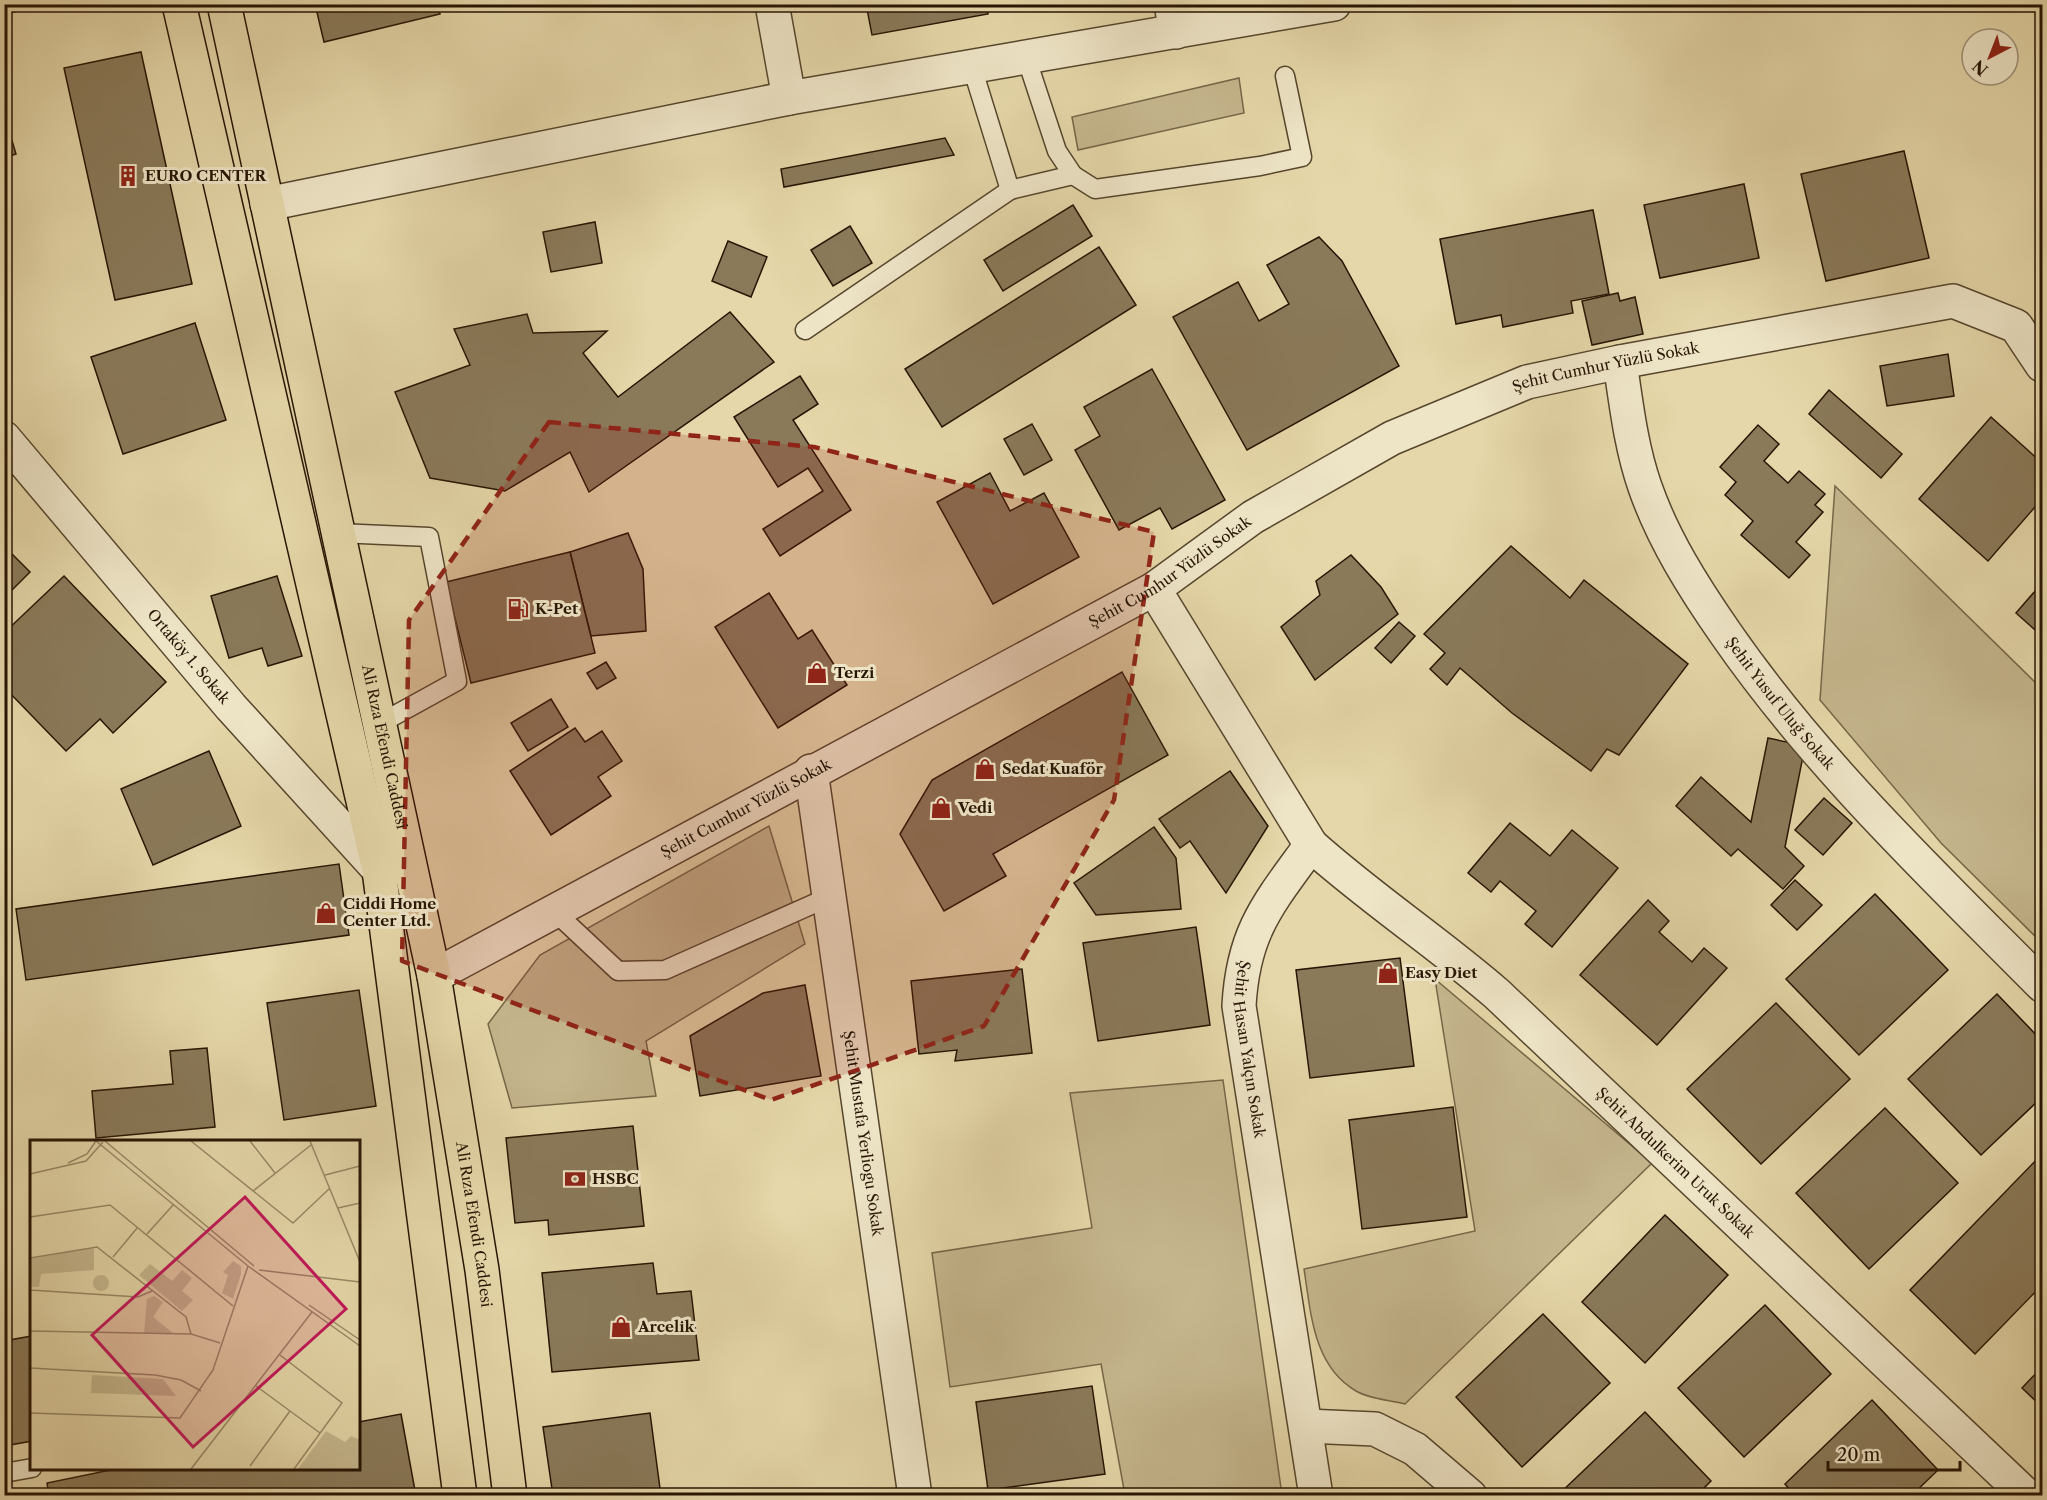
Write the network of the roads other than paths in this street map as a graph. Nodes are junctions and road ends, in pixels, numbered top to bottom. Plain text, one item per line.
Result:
1 (179, 4) edge
2 (224, 4) edge
3 (772, 4) edge
4 (1334, 4) edge
5 (1174, 18) edge
6 (1026, 57) junction
7 (972, 67) junction
8 (1286, 76) dead end
9 (789, 98) junction
10 (1073, 175) junction
11 (1010, 190) junction
12 (267, 204) junction
13 (805, 330) dead end
14 (1620, 362) junction
15 (2043, 366) edge
16 (4, 438) edge
17 (338, 533) junction
18 (1154, 589) junction
19 (380, 724) junction
20 (811, 771) junction
21 (1311, 845) junction
22 (379, 870) junction
23 (829, 897) junction
24 (554, 911) junction
25 (434, 976) junction
26 (2043, 985) edge
27 (1306, 1426) junction
28 (30, 1468) edge
29 (4, 1473) edge
30 (459, 1496) edge
31 (510, 1496) edge
32 (915, 1496) edge
33 (1316, 1496) edge
34 (1470, 1496) edge
35 (2027, 1496) edge

1 - 22 main road, Ali Rıza Efendi Caddesi
2 - 12 main road, Ali Rıza Efendi Caddesi
3 - 9 street
4 - 5 street
5 - 6 street
6 - 7 street
6 - 10 lane
7 - 9 street
7 - 11 lane
8 - 10 lane
9 - 12 street
10 - 11 lane
11 - 13 lane
12 - 17 main road, Ali Rıza Efendi Caddesi
14 - 15 street, Şehit Cumhur Yüzlü Sokak
14 - 18 street, Şehit Cumhur Yüzlü Sokak
14 - 26 street, Şehit Yusuf Uluğ Sokak
16 - 22 street, Ortaköy 1. Sokak
17 - 19 main road, Ali Rıza Efendi Caddesi
17 - 19 lane
18 - 20 street, Şehit Cumhur Yüzlü Sokak
18 - 21 street
19 - 25 main road, Ali Rıza Efendi Caddesi
20 - 23 street, Şehit Mustafa Yerliogu Sokak
20 - 24 street, Şehit Cumhur Yüzlü Sokak
21 - 27 street, Şehit Hasan Yalçın Sokak
21 - 35 street, Şehit Abdulkerim Uruk Sokak
22 - 30 main road, Ali Rıza Efendi Caddesi
23 - 24 lane
23 - 32 street, Şehit Mustafa Yerliogu Sokak
24 - 25 street, Şehit Cumhur Yüzlü Sokak
25 - 31 main road, Ali Rıza Efendi Caddesi
27 - 33 street, Şehit Hasan Yalçın Sokak
27 - 34 street
28 - 29 lane

